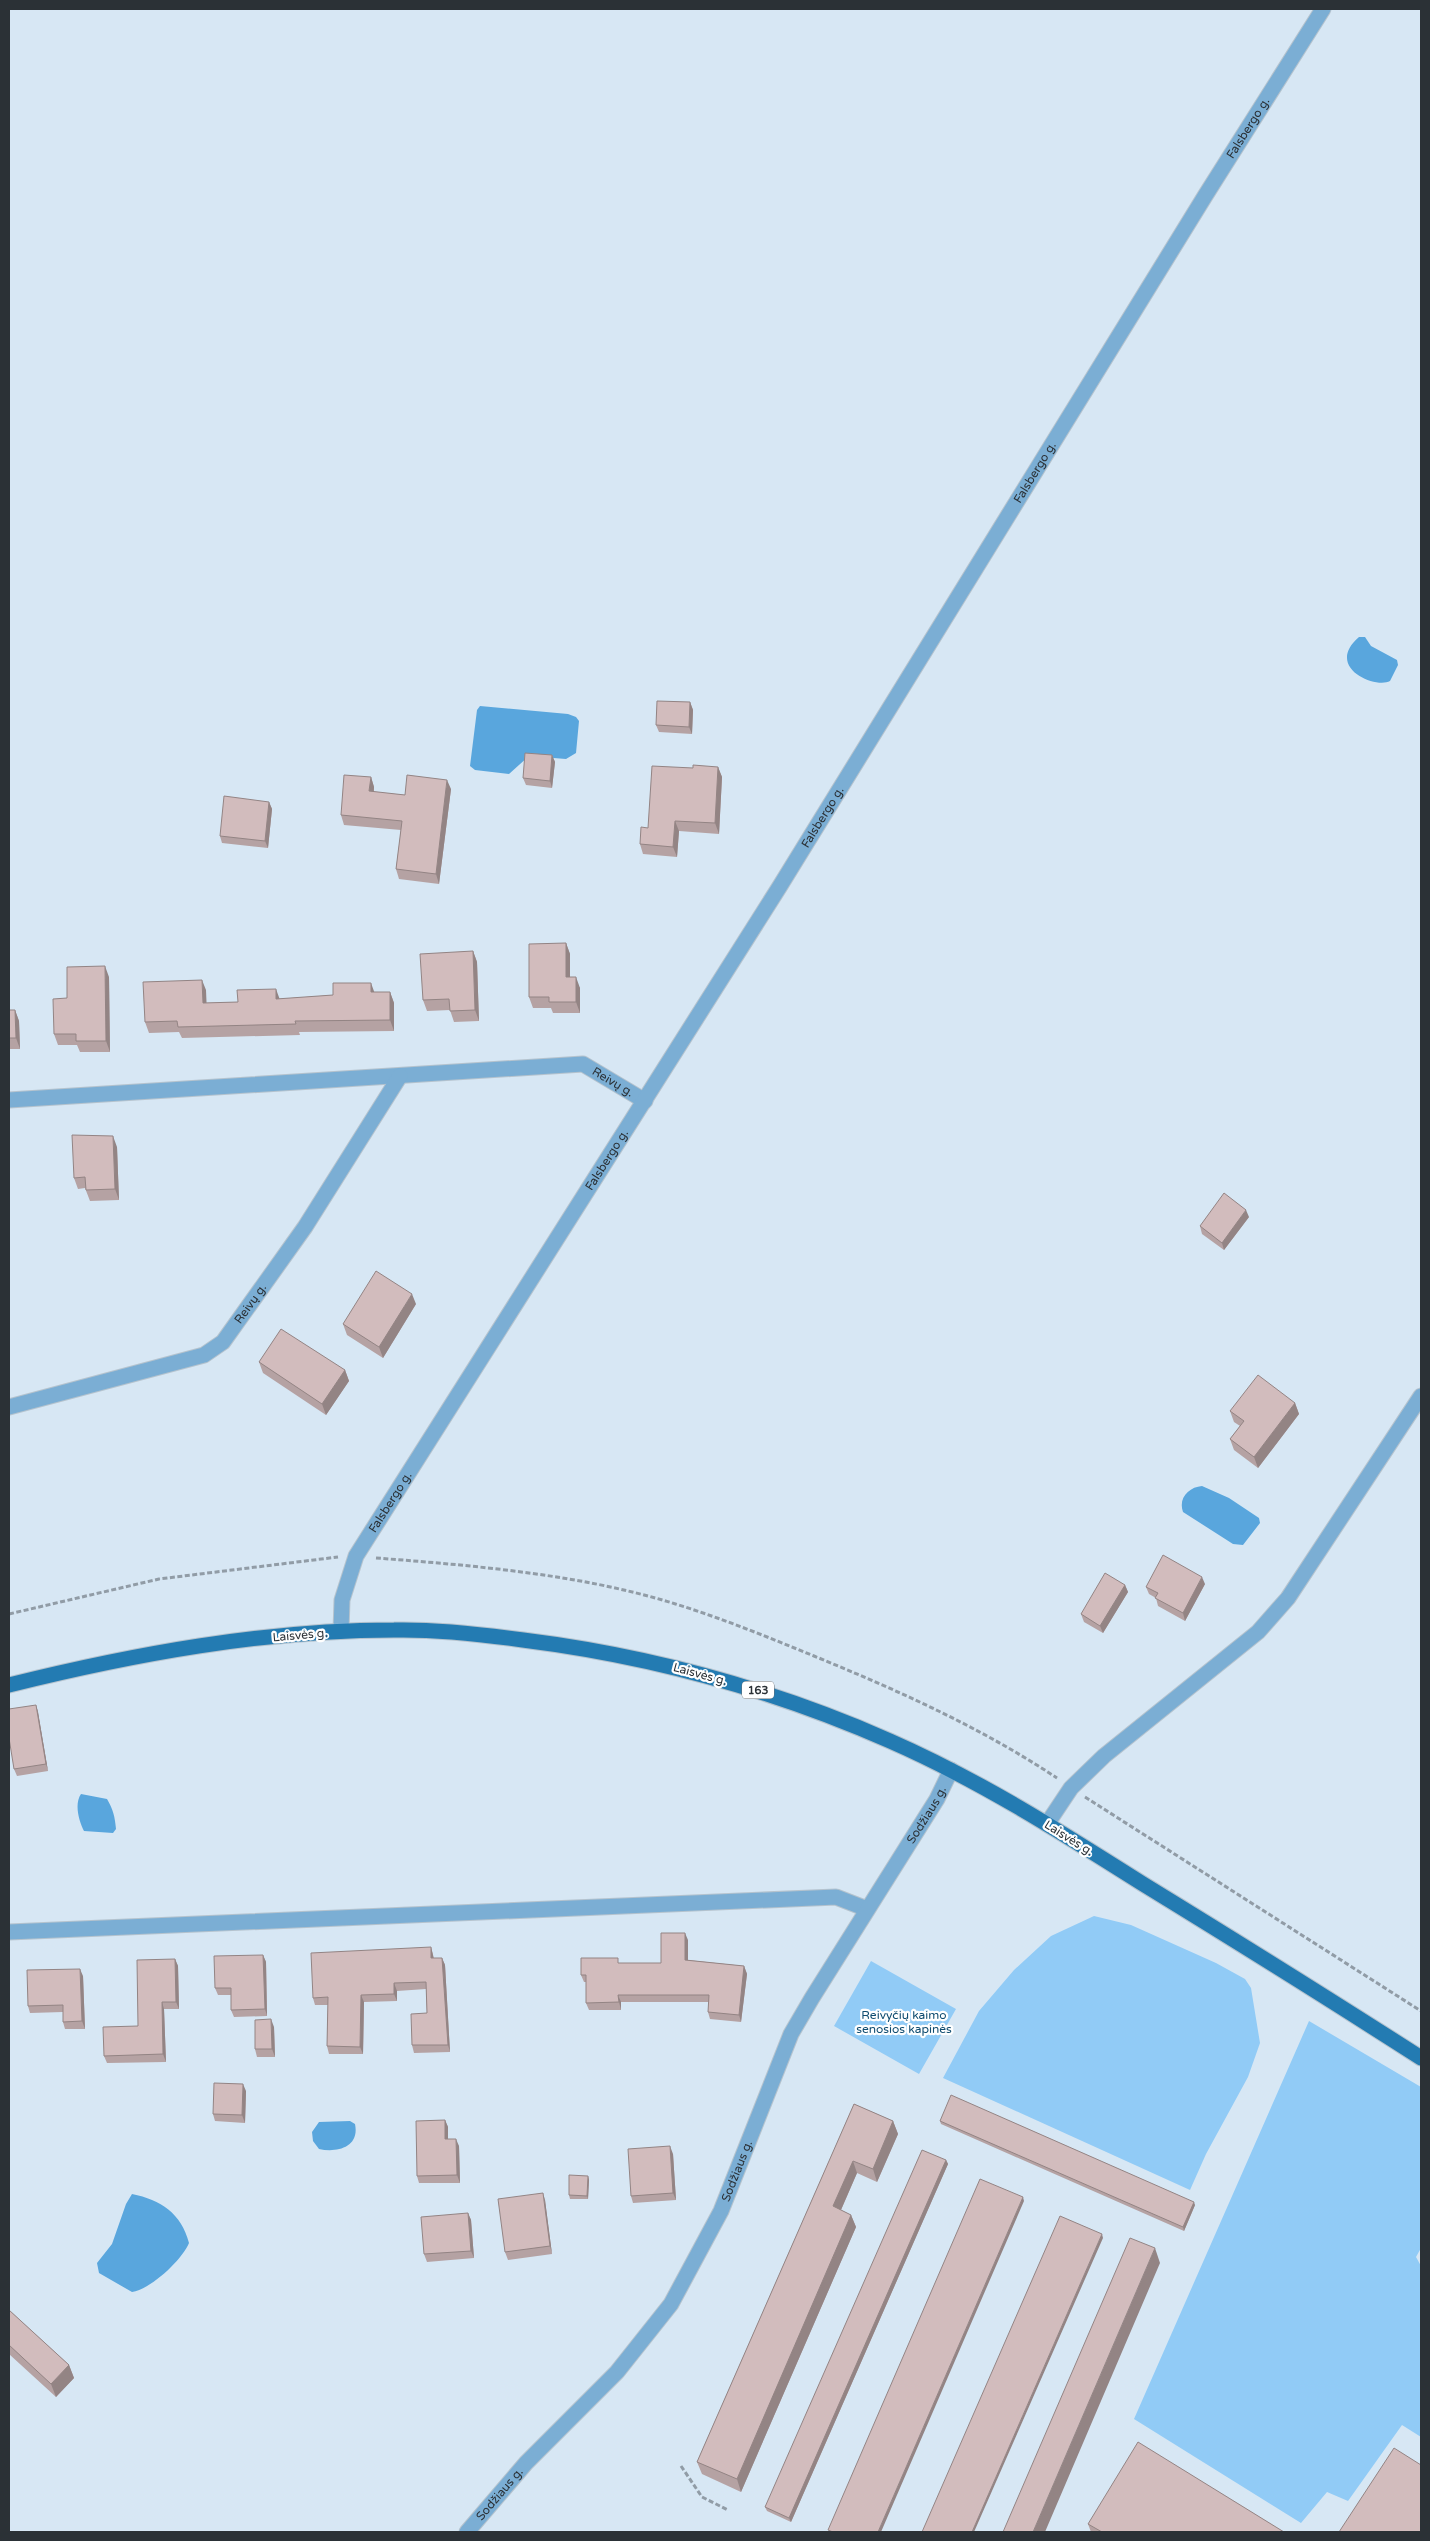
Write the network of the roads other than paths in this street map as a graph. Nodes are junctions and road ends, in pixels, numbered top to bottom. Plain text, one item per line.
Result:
1 (1323, 9) edge
2 (400, 1076) junction
3 (9, 1100) edge
4 (645, 1100) junction
5 (1421, 1396) edge
6 (9, 1406) edge
7 (341, 1631) junction
8 (9, 1685) edge
9 (951, 1770) junction
10 (1047, 1824) junction
11 (867, 1909) junction
12 (9, 1932) edge
13 (1421, 2058) edge
14 (467, 2532) edge

1 - 4 street, Falsbergo g.
2 - 3 street, Reivų g.
2 - 4 street, Reivų g.
2 - 6 street, Reivų g.
4 - 7 street, Falsbergo g.
5 - 10 street
7 - 8 main road, Laisvės g. / 163
7 - 9 main road, Laisvės g. / 163
9 - 10 main road, Laisvės g. / 163
9 - 11 street, Sodžiaus g.
10 - 13 main road, Laisvės g. / 163
11 - 12 street
11 - 14 street, Sodžiaus g.

